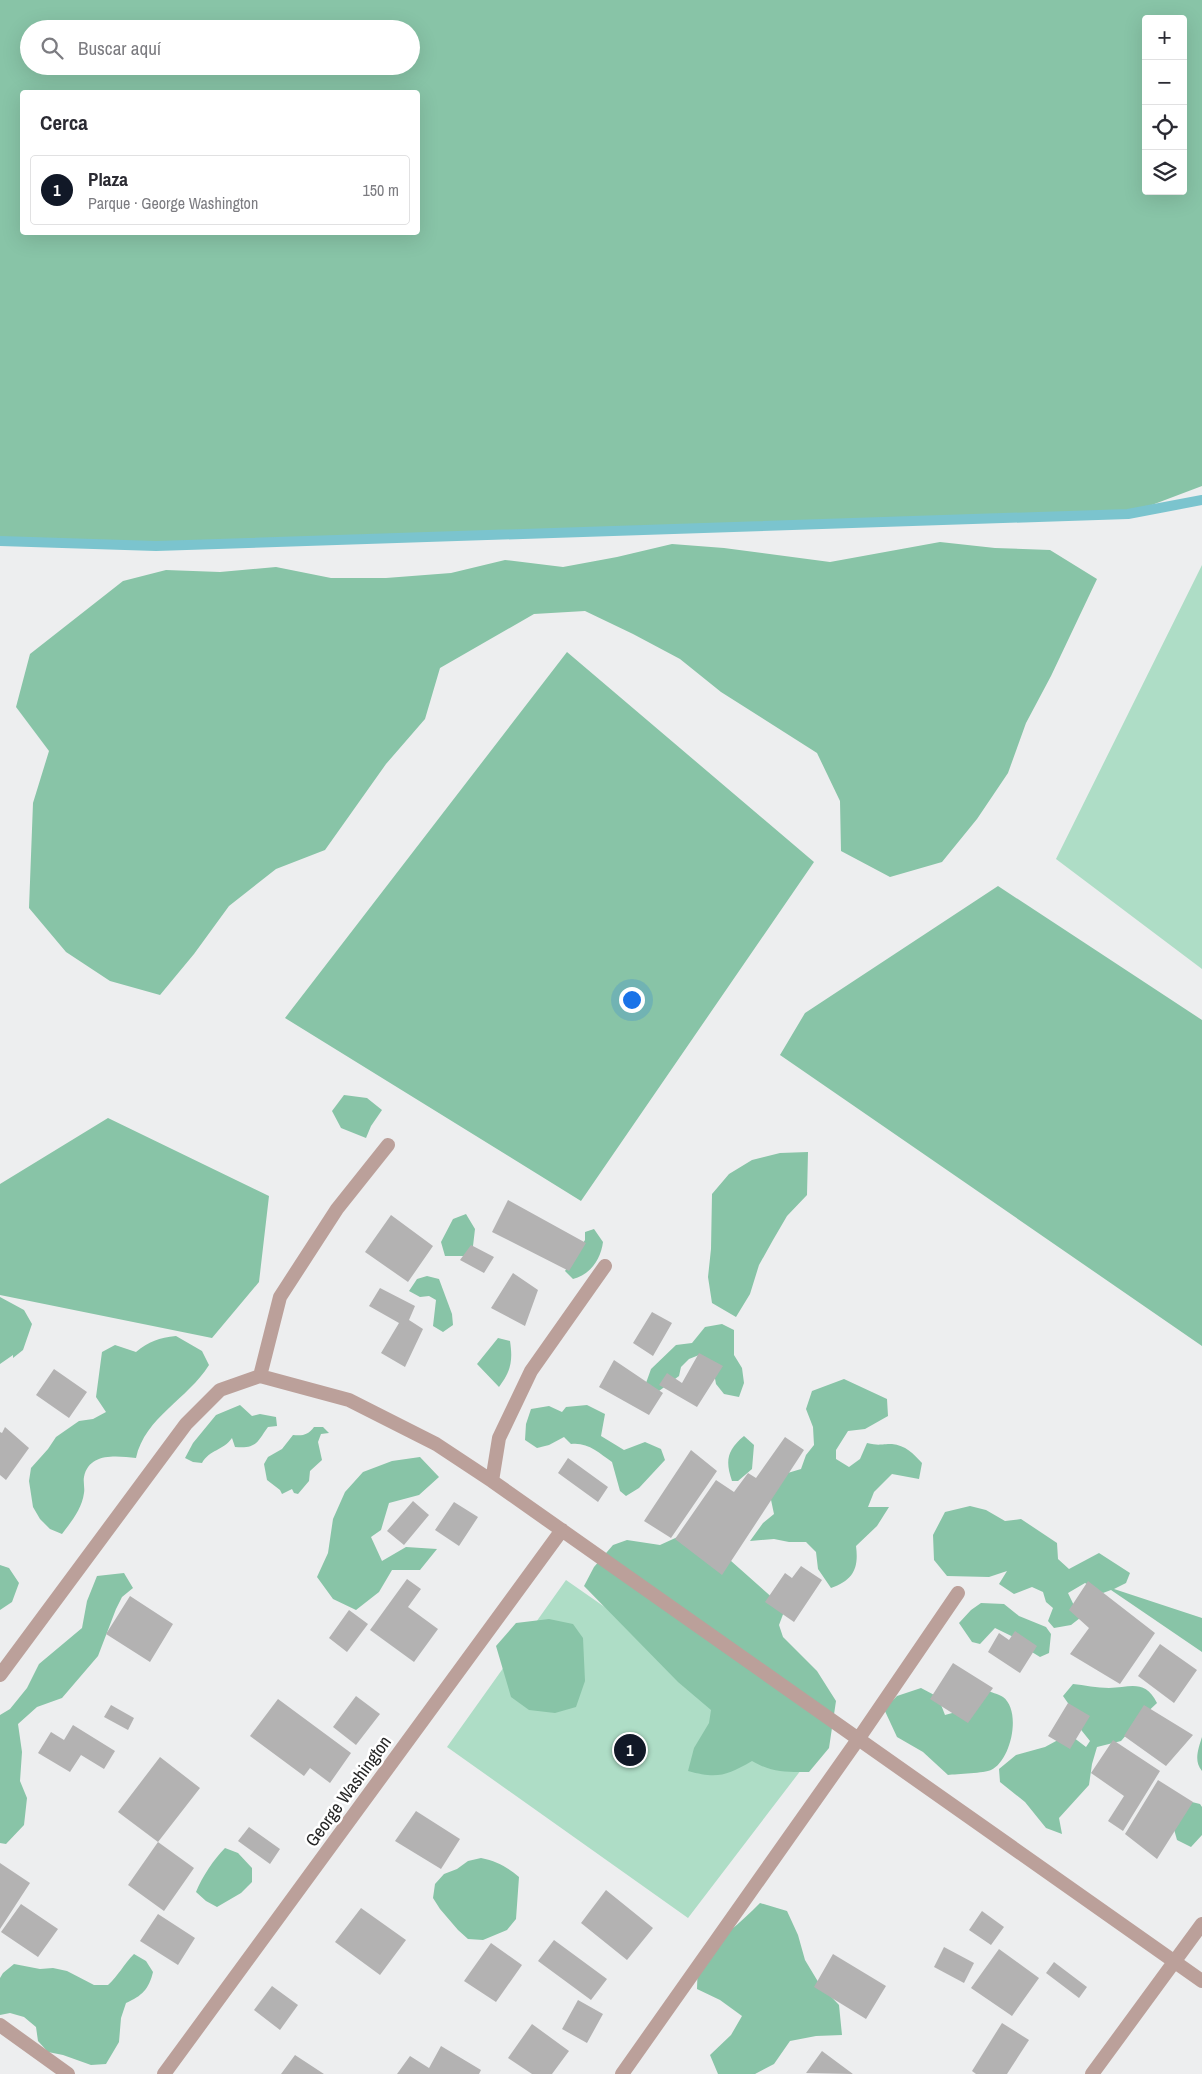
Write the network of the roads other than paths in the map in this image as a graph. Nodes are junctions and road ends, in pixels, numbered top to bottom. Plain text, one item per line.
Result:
1 (388, 1145) dead end
2 (605, 1266) dead end
3 (260, 1376) junction
4 (492, 1481) junction
5 (562, 1530) junction
6 (958, 1594) dead end
7 (0, 1675) edge
8 (859, 1738) junction
9 (1202, 1924) edge
10 (1174, 1961) junction
11 (1202, 1981) edge
12 (0, 2025) edge
13 (68, 2074) edge
14 (164, 2074) edge
15 (622, 2074) edge
16 (1092, 2074) edge

1 - 3 street
2 - 4 street
3 - 4 street
3 - 7 street
4 - 5 street
5 - 8 street
5 - 14 street, George Washington
6 - 8 street
8 - 10 street
8 - 15 street
9 - 10 street
10 - 11 street
10 - 16 street
12 - 13 street

